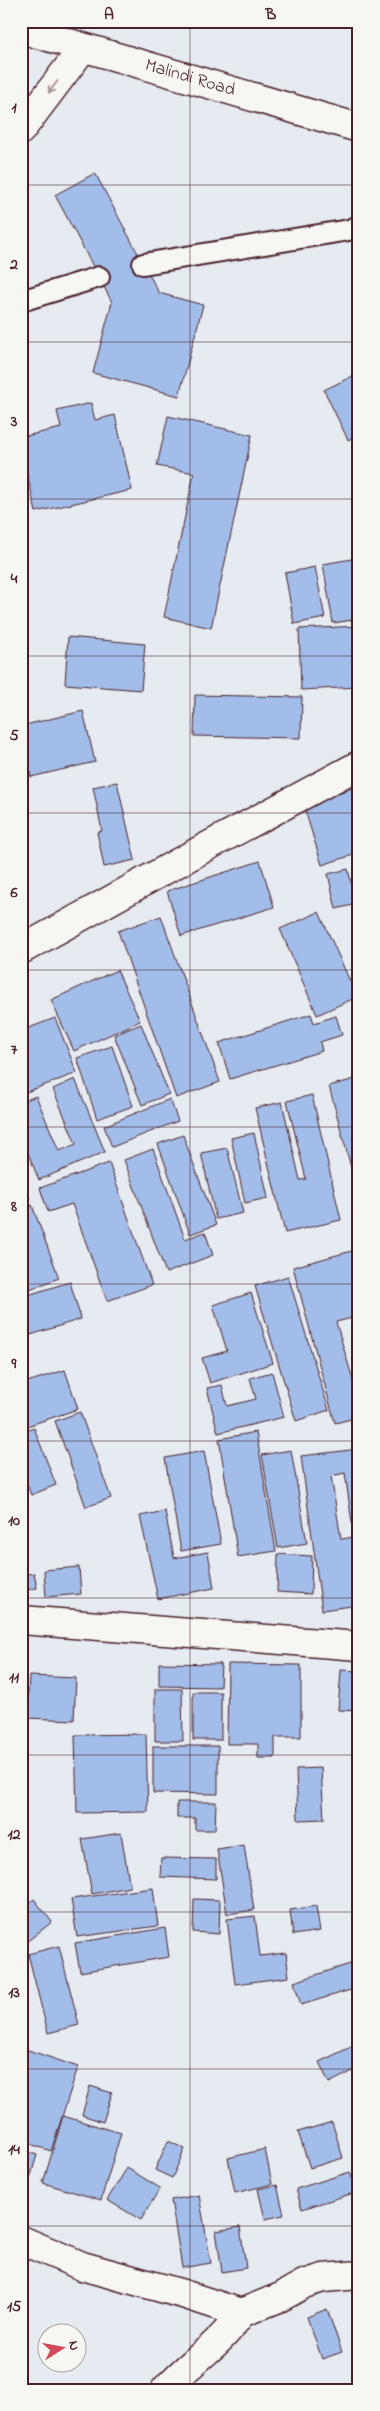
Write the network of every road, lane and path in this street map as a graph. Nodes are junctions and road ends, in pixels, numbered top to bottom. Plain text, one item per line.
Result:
1 (21, 29) edge
2 (83, 48) junction
3 (359, 128) edge
4 (21, 130) edge
5 (359, 226) edge
6 (143, 264) dead end
7 (99, 277) dead end
8 (21, 301) edge
9 (359, 765) edge
10 (21, 950) edge
11 (21, 1620) edge
12 (359, 1646) edge
13 (21, 2240) edge
14 (359, 2275) edge
15 (240, 2313) junction
16 (165, 2390) edge

1 - 2 main road, Malindi Road
2 - 3 main road, Malindi Road
2 -> 4 main road
5 - 6 lane
7 - 8 lane
9 - 10 main road
11 - 12 main road
13 - 15 main road
14 - 15 main road
15 - 16 main road

